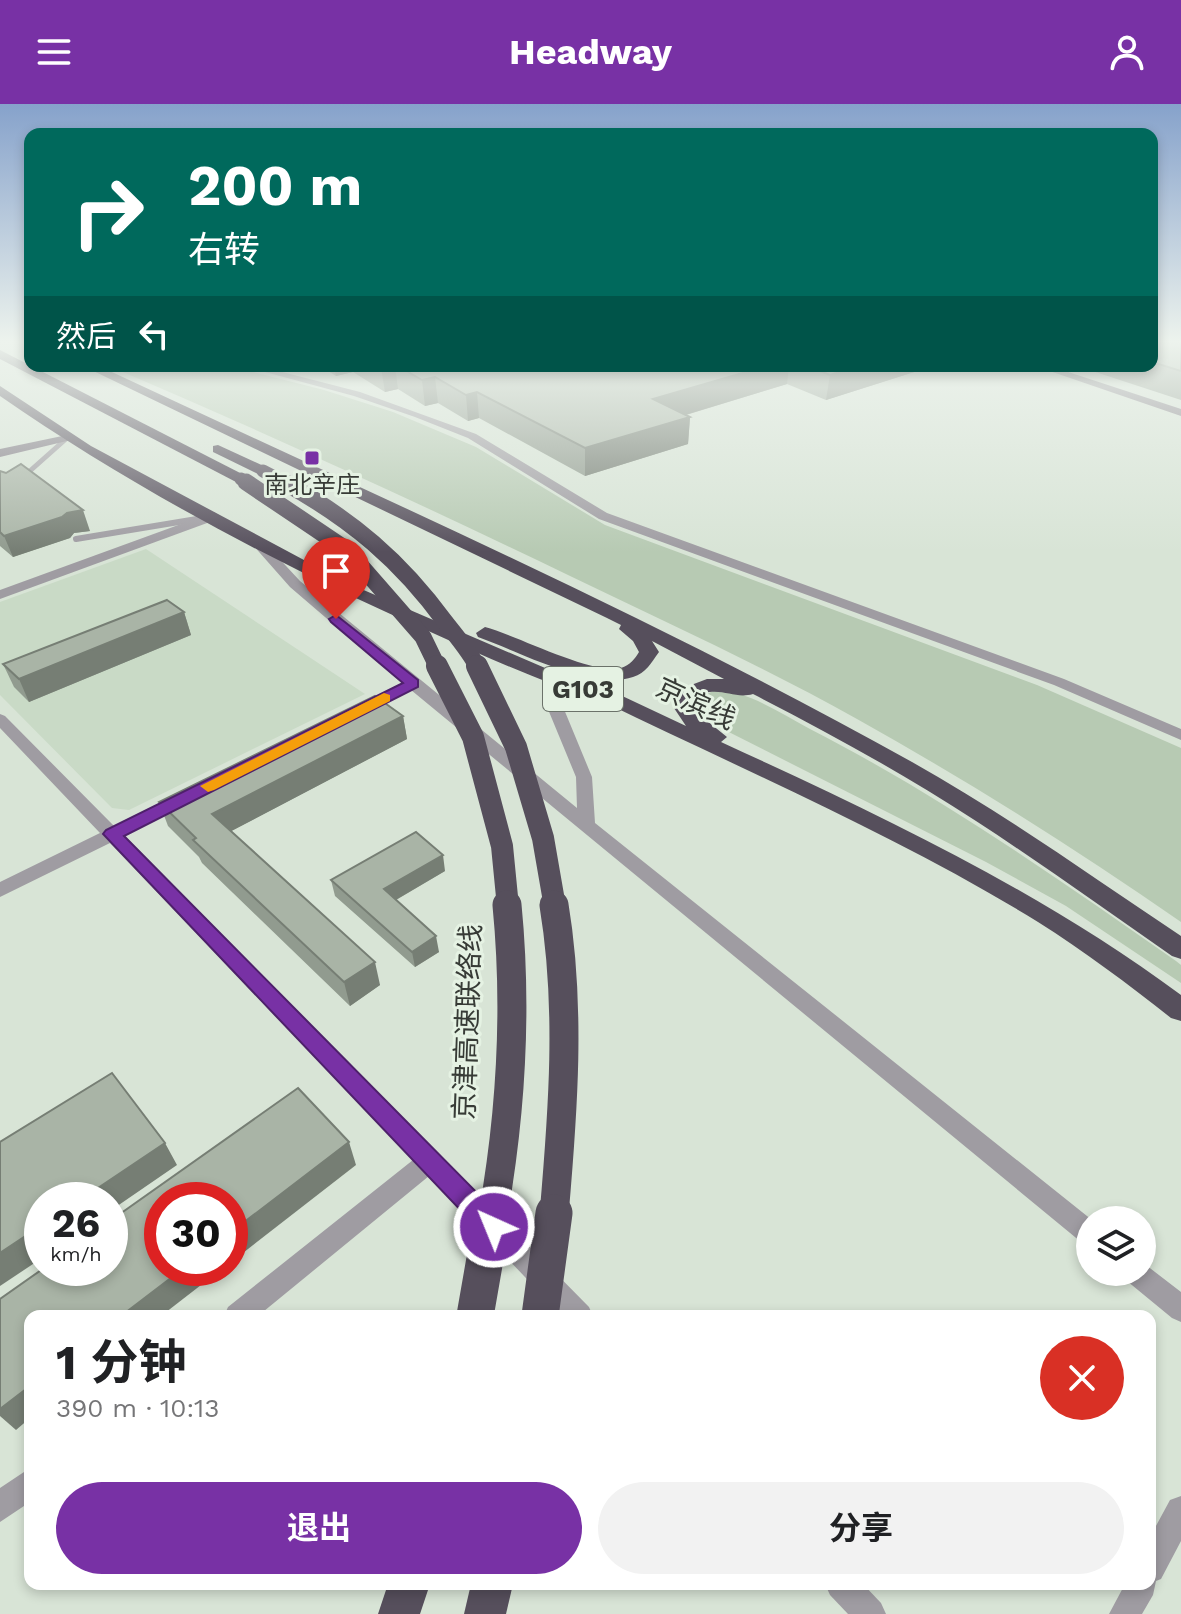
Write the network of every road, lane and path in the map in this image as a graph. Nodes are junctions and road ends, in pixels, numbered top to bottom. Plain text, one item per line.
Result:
1 (30, 411) edge
2 (120, 411) edge
3 (130, 411) edge
4 (185, 411) edge
5 (407, 411) edge
6 (67, 438) junction
7 (0, 453) edge
8 (252, 475) junction
9 (12, 487) edge
10 (214, 516) junction
11 (76, 539) dead end
12 (257, 542) junction
13 (557, 587) junction
14 (0, 595) edge
15 (485, 633) junction
16 (413, 683) junction
17 (566, 684) junction
18 (611, 698) junction
19 (344, 718) edge
20 (0, 719) edge
21 (1181, 735) edge
22 (860, 743) junction
23 (777, 776) junction
24 (194, 793) edge
25 (587, 827) junction
26 (112, 834) junction
27 (0, 890) edge
28 (1181, 949) edge
29 (1175, 1004) edge
30 (430, 1161) junction
31 (1076, 1223) edge
32 (1153, 1286) edge
33 (1181, 1309) edge
34 (244, 1310) edge
35 (476, 1310) edge
36 (541, 1310) edge
37 (574, 1310) edge
38 (24, 1488) edge
39 (0, 1507) edge
40 (1181, 1511) edge
41 (1156, 1557) edge
42 (407, 1590) edge
43 (491, 1590) edge
44 (847, 1590) edge
45 (1139, 1590) edge
46 (399, 1614) edge
47 (485, 1614) edge
48 (870, 1614) edge
49 (1125, 1614) edge

1 - 6 highway, 京滨线 / G103
2 - 8 highway, 京津高速联络线
3 - 8 highway, 京津高速联络线
4 - 13 highway, 京滨线
5 - 21 street
6 - 7 street
6 - 9 lane
6 - 10 highway, 京滨线 / G103
8 - 35 highway, 京津高速联络线, bridge
8 - 36 highway, 京津高速联络线, bridge
10 - 11 lane
10 - 12 highway, 京滨线 / G103
10 - 14 street
10 - 15 highway
12 - 16 street
12 - 17 highway, 京滨线 / G103
13 - 15 highway
13 - 22 highway, 京滨线
15 - 18 highway
16 - 19 street
16 - 25 street
17 - 18 highway, 京滨线 / G103
17 - 25 street
18 - 23 highway, 京滨线 / G103
20 - 26 street
22 - 23 highway
22 - 28 highway, 京滨线
23 - 29 highway, 京滨线 / G103
24 - 26 street
25 - 31 street
26 - 27 street
26 - 30 street
30 - 34 street
30 - 37 street
32 - 33 street
38 - 39 street
40 - 41 street
42 - 46 highway
43 - 47 highway
44 - 48 street
45 - 49 street

